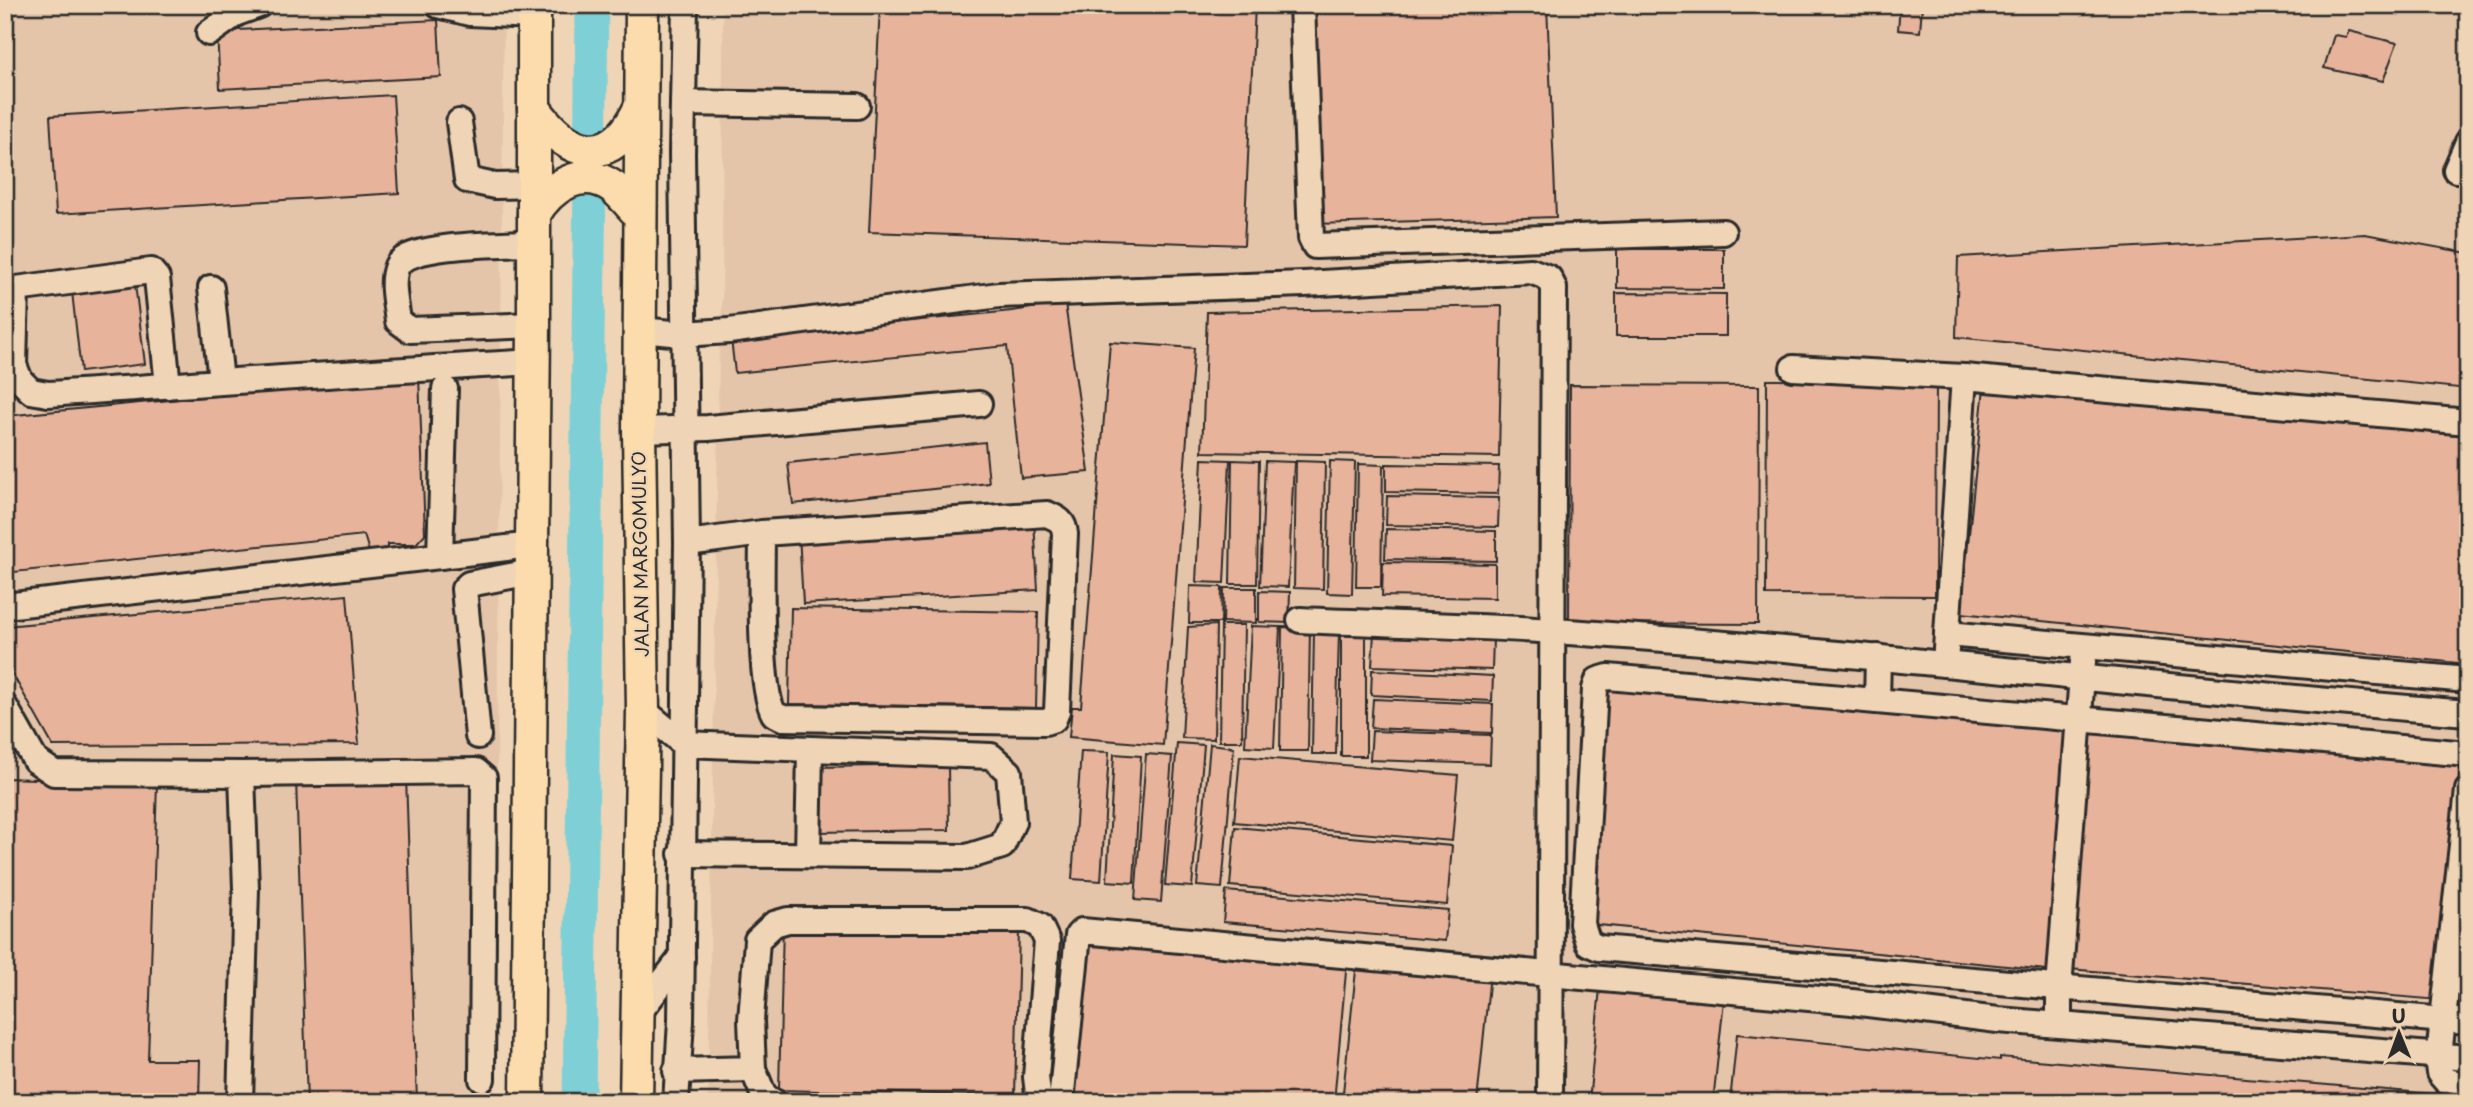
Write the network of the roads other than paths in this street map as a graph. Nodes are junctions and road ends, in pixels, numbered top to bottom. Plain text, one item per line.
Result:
1 (259, 5) edge
2 (438, 5) edge
3 (642, 5) edge
4 (685, 5) edge
5 (1302, 5) edge
6 (534, 11) edge
7 (209, 33) dead end
8 (683, 103) junction
9 (857, 106) dead end
10 (540, 116) junction
11 (636, 117) junction
12 (459, 122) dead end
13 (2468, 142) edge
14 (2456, 170) dead end
15 (537, 209) junction
16 (636, 210) junction
17 (1723, 232) dead end
18 (211, 288) dead end
19 (534, 325) junction
20 (640, 330) junction
21 (683, 334) junction
22 (534, 362) junction
23 (1793, 368) dead end
24 (1964, 377) junction
25 (221, 380) junction
26 (169, 386) junction
27 (445, 388) dead end
28 (979, 404) dead end
29 (2468, 422) edge
30 (687, 429) junction
31 (639, 430) junction
32 (762, 533) junction
33 (687, 543) junction
34 (440, 556) junction
35 (531, 559) junction
36 (5, 606) edge
37 (1300, 620) dead end
38 (1552, 631) junction
39 (1947, 634) junction
40 (2086, 646) junction
41 (1878, 657) junction
42 (2248, 660) junction
43 (1945, 664) junction
44 (2080, 678) junction
45 (2468, 680) edge
46 (2244, 695) junction
47 (2289, 699) junction
48 (1877, 701) junction
49 (5, 707) edge
50 (643, 710) junction
51 (2468, 713) edge
52 (2078, 720) junction
53 (478, 736) dead end
54 (2286, 737) junction
55 (684, 744) junction
56 (810, 750) junction
57 (2468, 754) edge
58 (1550, 768) junction
59 (1589, 769) junction
60 (242, 774) junction
61 (2468, 790) edge
62 (681, 854) junction
63 (808, 855) junction
64 (682, 957) junction
65 (1854, 971) junction
66 (1552, 976) junction
67 (2059, 989) junction
68 (1852, 1002) junction
69 (2232, 1003) junction
70 (637, 1015) junction
71 (2456, 1021) edge
72 (2059, 1024) junction
73 (2229, 1038) junction
74 (2439, 1055) junction
75 (2468, 1058) edge
76 (753, 1069) junction
77 (676, 1071) junction
78 (482, 1079) dead end
79 (2468, 1085) edge
80 (240, 1102) edge
81 (527, 1102) edge
82 (636, 1102) edge
83 (676, 1102) edge
84 (774, 1102) edge
85 (1039, 1102) edge
86 (1061, 1102) edge
87 (1550, 1102) edge

1 - 7 lane
2 - 6 lane
3 - 11 main road, JALAN MARGOMULYO
4 - 8 lane
5 - 17 lane
6 - 10 main road
8 - 9 lane
8 - 21 lane
10 - 11 main road
10 - 15 main road
11 - 16 main road, JALAN MARGOMULYO
12 - 15 lane
13 - 14 lane
15 - 16 main road
15 - 19 main road
15 - 19 lane
16 - 20 main road, JALAN MARGOMULYO
18 - 25 lane
19 - 22 main road
20 - 21 lane
20 - 31 main road, JALAN MARGOMULYO
21 - 30 lane
21 - 38 lane
22 - 25 lane
22 - 35 main road
23 - 24 lane
24 - 29 lane
24 - 39 lane
25 - 26 lane
26 - 26 lane
27 - 34 lane
28 - 30 lane
30 - 31 lane
30 - 33 lane
31 - 50 main road, JALAN MARGOMULYO
32 - 32 lane
32 - 33 lane
33 - 55 lane
34 - 35 lane
34 - 36 lane
35 - 53 lane
35 - 81 main road
37 - 38 lane
38 - 41 lane
38 - 58 lane
39 - 40 lane
39 - 43 lane
40 - 42 lane
40 - 44 lane
41 - 43 lane
41 - 48 lane
42 - 45 lane
42 - 46 lane
43 - 44 lane
44 - 46 lane
44 - 52 lane
46 - 47 lane
47 - 51 lane
47 - 54 lane
48 - 52 lane
48 - 59 lane
49 - 60 lane
50 - 55 lane
50 - 70 main road, JALAN MARGOMULYO
52 - 54 lane
52 - 67 lane
54 - 57 lane
55 - 56 lane
55 - 62 lane
56 - 63 lane
56 - 63 lane
58 - 59 lane
58 - 66 lane
59 - 65 lane
60 - 78 lane
60 - 80 lane
61 - 71 lane
62 - 63 lane
62 - 64 lane
64 - 70 lane
64 - 77 lane
65 - 67 lane
65 - 68 lane
66 - 68 lane
66 - 86 lane
66 - 87 lane
67 - 69 lane
67 - 72 lane
68 - 72 lane
69 - 71 lane
69 - 73 lane
70 - 82 main road, JALAN MARGOMULYO
71 - 74 lane
72 - 73 lane
73 - 74 lane
74 - 75 lane
74 - 79 lane
76 - 77 lane
76 - 84 lane
76 - 85 lane
77 - 83 lane

